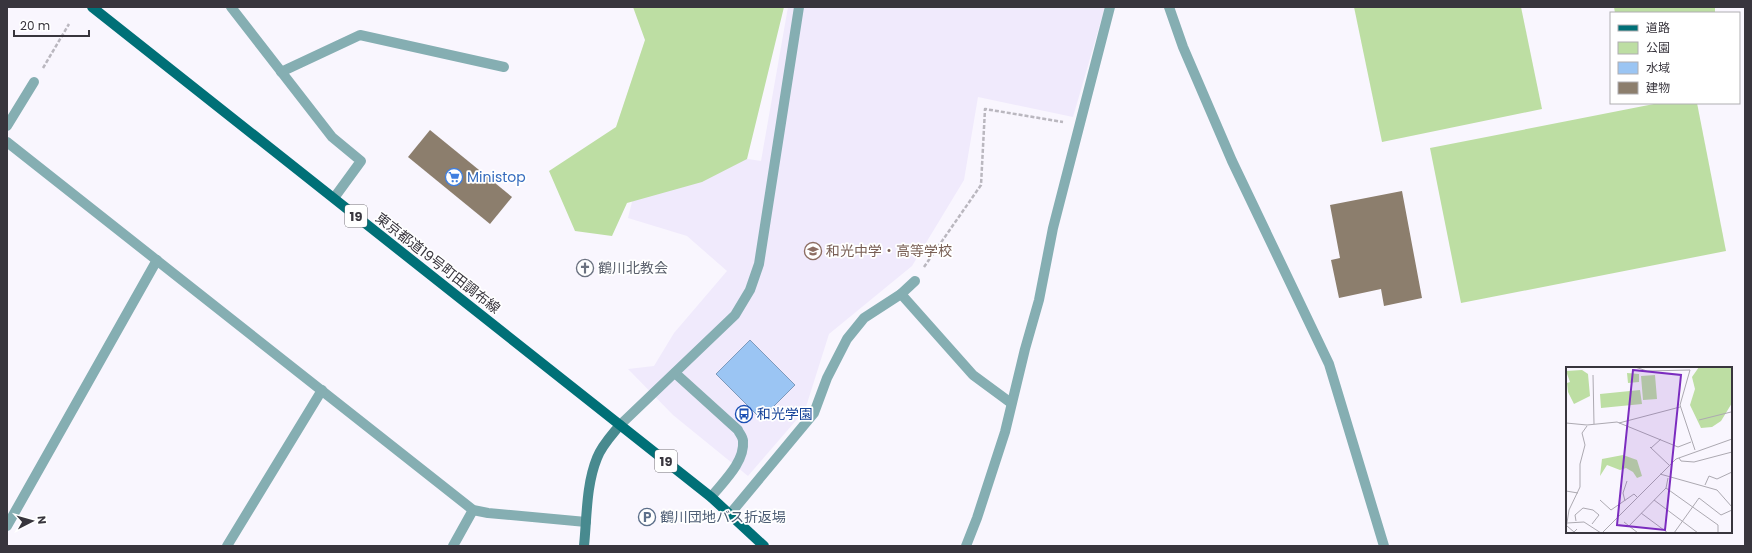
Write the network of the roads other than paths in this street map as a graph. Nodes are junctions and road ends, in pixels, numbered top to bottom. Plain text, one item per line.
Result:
1 (92, 7) edge
2 (231, 7) edge
3 (799, 7) edge
4 (1110, 7) edge
5 (1170, 7) edge
6 (504, 67) dead end
7 (280, 72) junction
8 (34, 82) road end
9 (7, 126) edge
10 (7, 142) edge
11 (334, 198) junction
12 (157, 260) junction
13 (915, 281) road end
14 (901, 294) junction
15 (675, 373) junction
16 (322, 390) junction
17 (1011, 403) junction
18 (620, 425) junction
19 (711, 497) junction
20 (473, 510) junction
21 (730, 514) junction
22 (586, 522) junction
23 (7, 526) edge
24 (227, 546) edge
25 (453, 546) edge
26 (584, 546) edge
27 (764, 546) edge
28 (966, 546) edge
29 (1384, 546) edge

1 - 11 main road, 東京都道19号町田調布線 / 19
2 - 7 street
3 - 15 street
4 - 17 street
5 - 29 street
6 - 7 street
7 - 11 street
8 - 9 street
10 - 12 street
11 - 18 main road, 東京都道19号町田調布線 / 19
12 - 16 street
12 - 23 street
13 - 14 street
14 - 17 street
14 - 21 street
15 - 18 street
15 - 19 street
16 - 20 street
16 - 24 street
17 - 28 street
18 - 19 main road, 東京都道19号町田調布線 / 19
18 - 22 street
19 - 21 main road, 東京都道19号町田調布線 / 19
20 - 22 street
20 - 25 street
21 - 27 main road, 東京都道19号町田調布線 / 19
22 - 26 street

